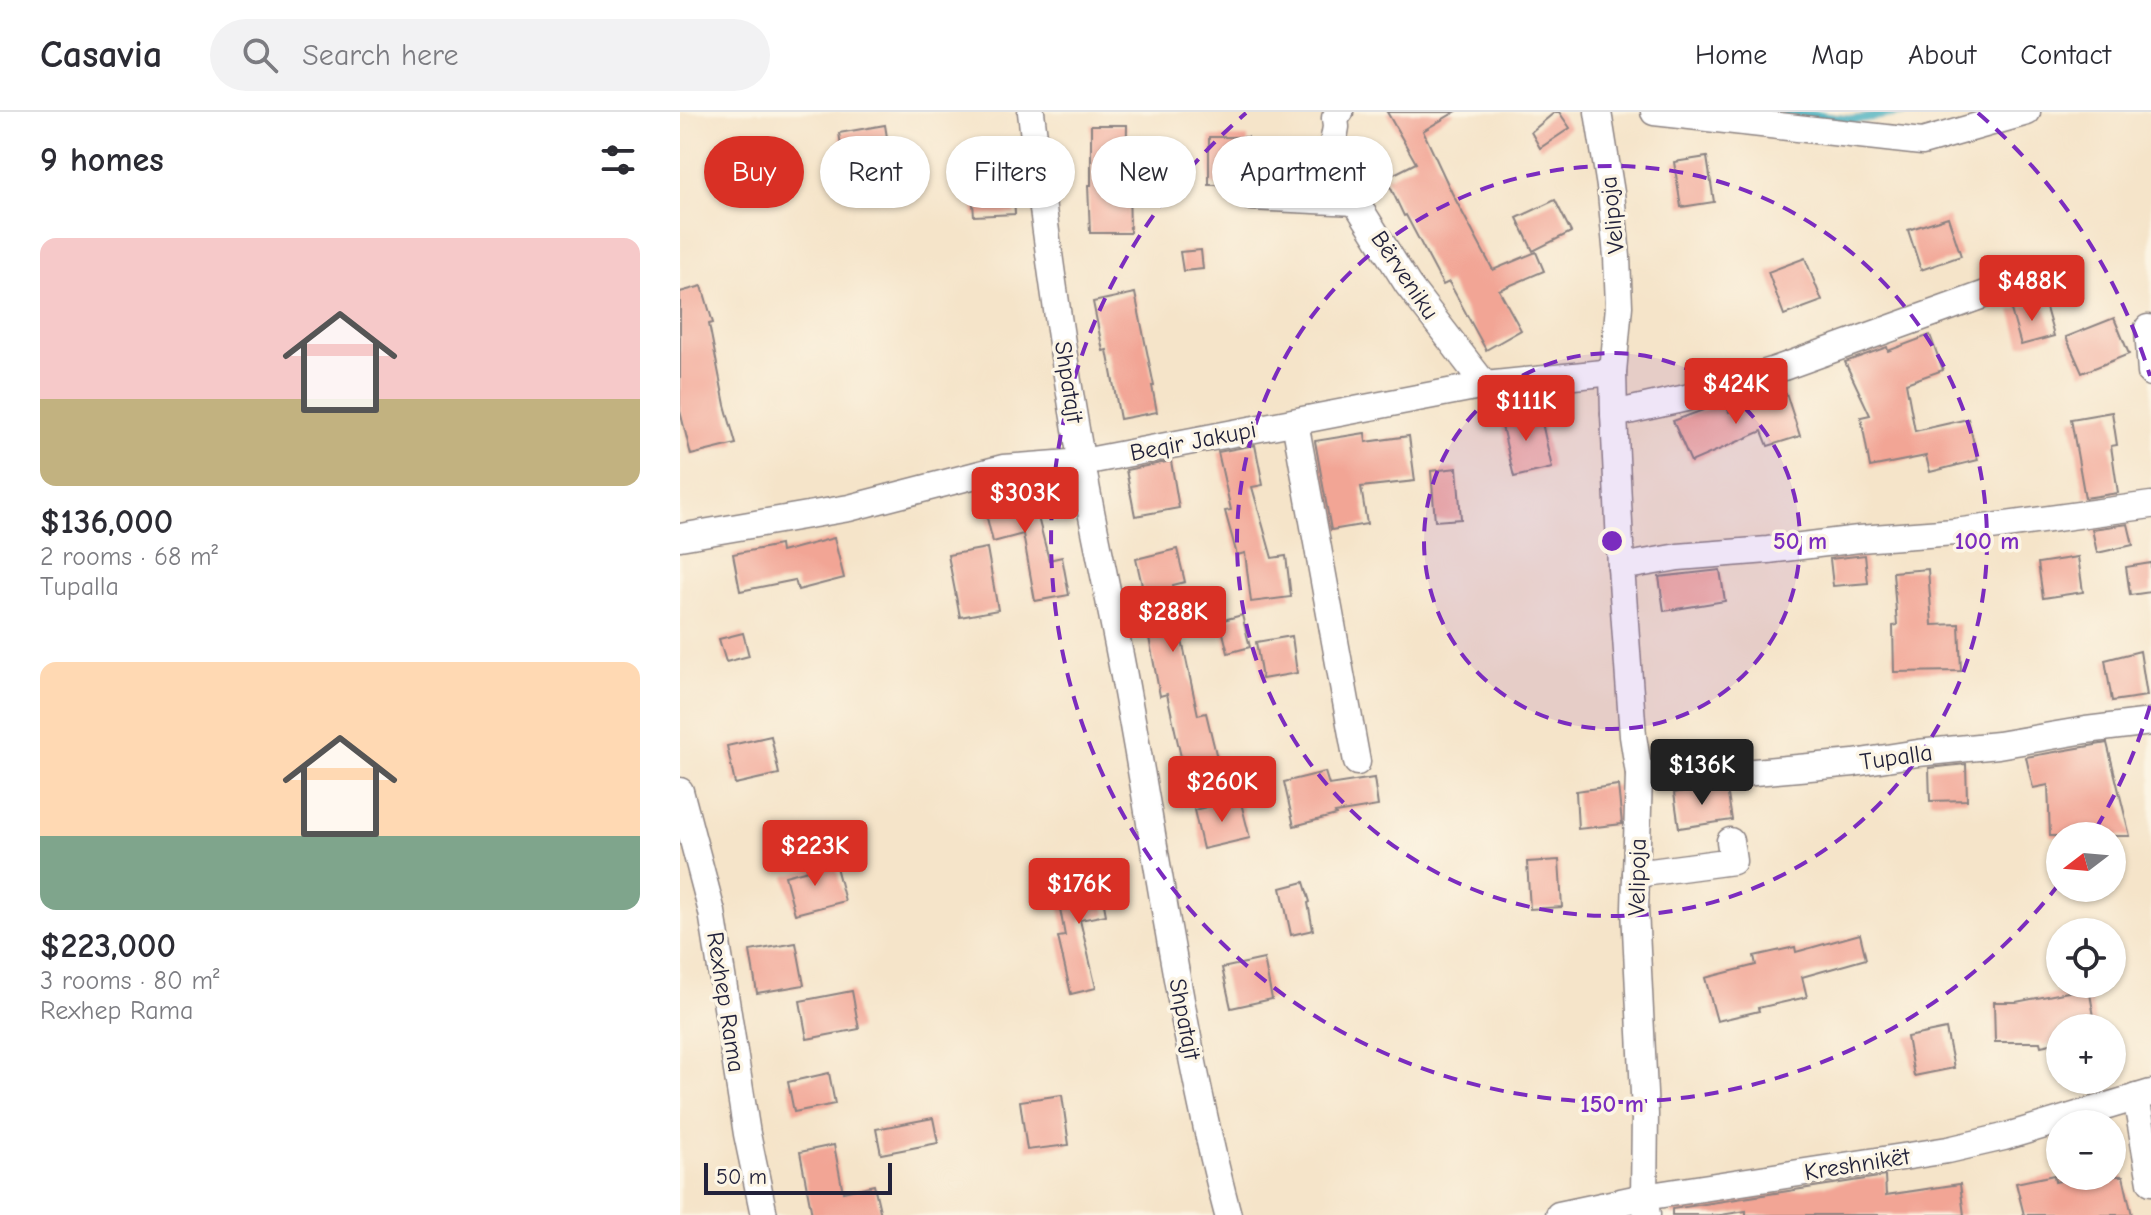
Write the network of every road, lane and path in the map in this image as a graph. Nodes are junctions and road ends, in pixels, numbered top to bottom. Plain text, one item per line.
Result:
1 (1031, 112) edge
2 (1340, 112) edge
3 (1598, 112) edge
4 (1654, 112) edge
5 (2027, 112) edge
6 (1334, 136) edge
7 (1360, 208) edge
8 (2022, 281) dead end
9 (2148, 328) dead end
10 (1613, 372) junction
11 (2151, 373) edge
12 (1485, 385) junction
13 (1614, 414) junction
14 (1295, 422) junction
15 (1083, 462) junction
16 (2151, 505) edge
17 (680, 537) edge
18 (1621, 567) junction
19 (2151, 722) edge
20 (1357, 762) dead end
21 (1639, 774) junction
22 (680, 791) edge
23 (1730, 841) dead end
24 (1636, 874) junction
25 (2144, 1095) edge
26 (2151, 1182) edge
27 (1645, 1206) edge
28 (764, 1215) edge
29 (1228, 1215) edge
30 (1559, 1215) edge

1 - 15 street, Shpatajt
2 - 6 street, Bërveniku
3 - 10 street, Velipoja
4 - 5 street
7 - 12 street, Bërveniku
8 - 13 street
9 - 11 street
10 - 12 street, Beqir Jakupi
10 - 13 street, Velipoja
12 - 14 street, Beqir Jakupi
13 - 18 street, Velipoja
14 - 15 street, Beqir Jakupi
14 - 20 street
15 - 17 street, Beqir Jakupi
15 - 29 street, Shpatajt
16 - 18 street
18 - 21 street, Velipoja
19 - 21 street, Tupalla
21 - 24 street, Velipoja
22 - 28 street, Rexhep Rama
23 - 24 street
24 - 27 street, Velipoja
25 - 26 street
25 - 27 street, Kreshnikët
27 - 30 street, Kreshnikët

